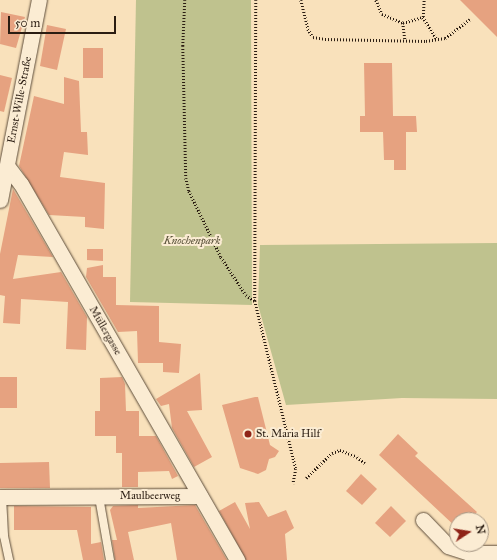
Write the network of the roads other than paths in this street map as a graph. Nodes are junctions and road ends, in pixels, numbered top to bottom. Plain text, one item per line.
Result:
1 (39, 0) edge
2 (8, 166) junction
3 (0, 200) edge
4 (99, 496) junction
5 (200, 496) junction
6 (1, 497) edge
7 (424, 520) dead end
8 (497, 553) edge
9 (9, 560) edge
10 (110, 560) edge
11 (237, 560) edge

1 - 2 street, Ernst-Wille-Straße
2 - 3 street, Ernst-Wille-Straße
2 - 5 street, Müllergasse
4 - 5 street, Maulbeerweg
4 - 6 street, Maulbeerweg
4 - 10 lane
5 - 11 street, Müllergasse
6 - 9 lane, Maulbeerweg
7 - 8 street

